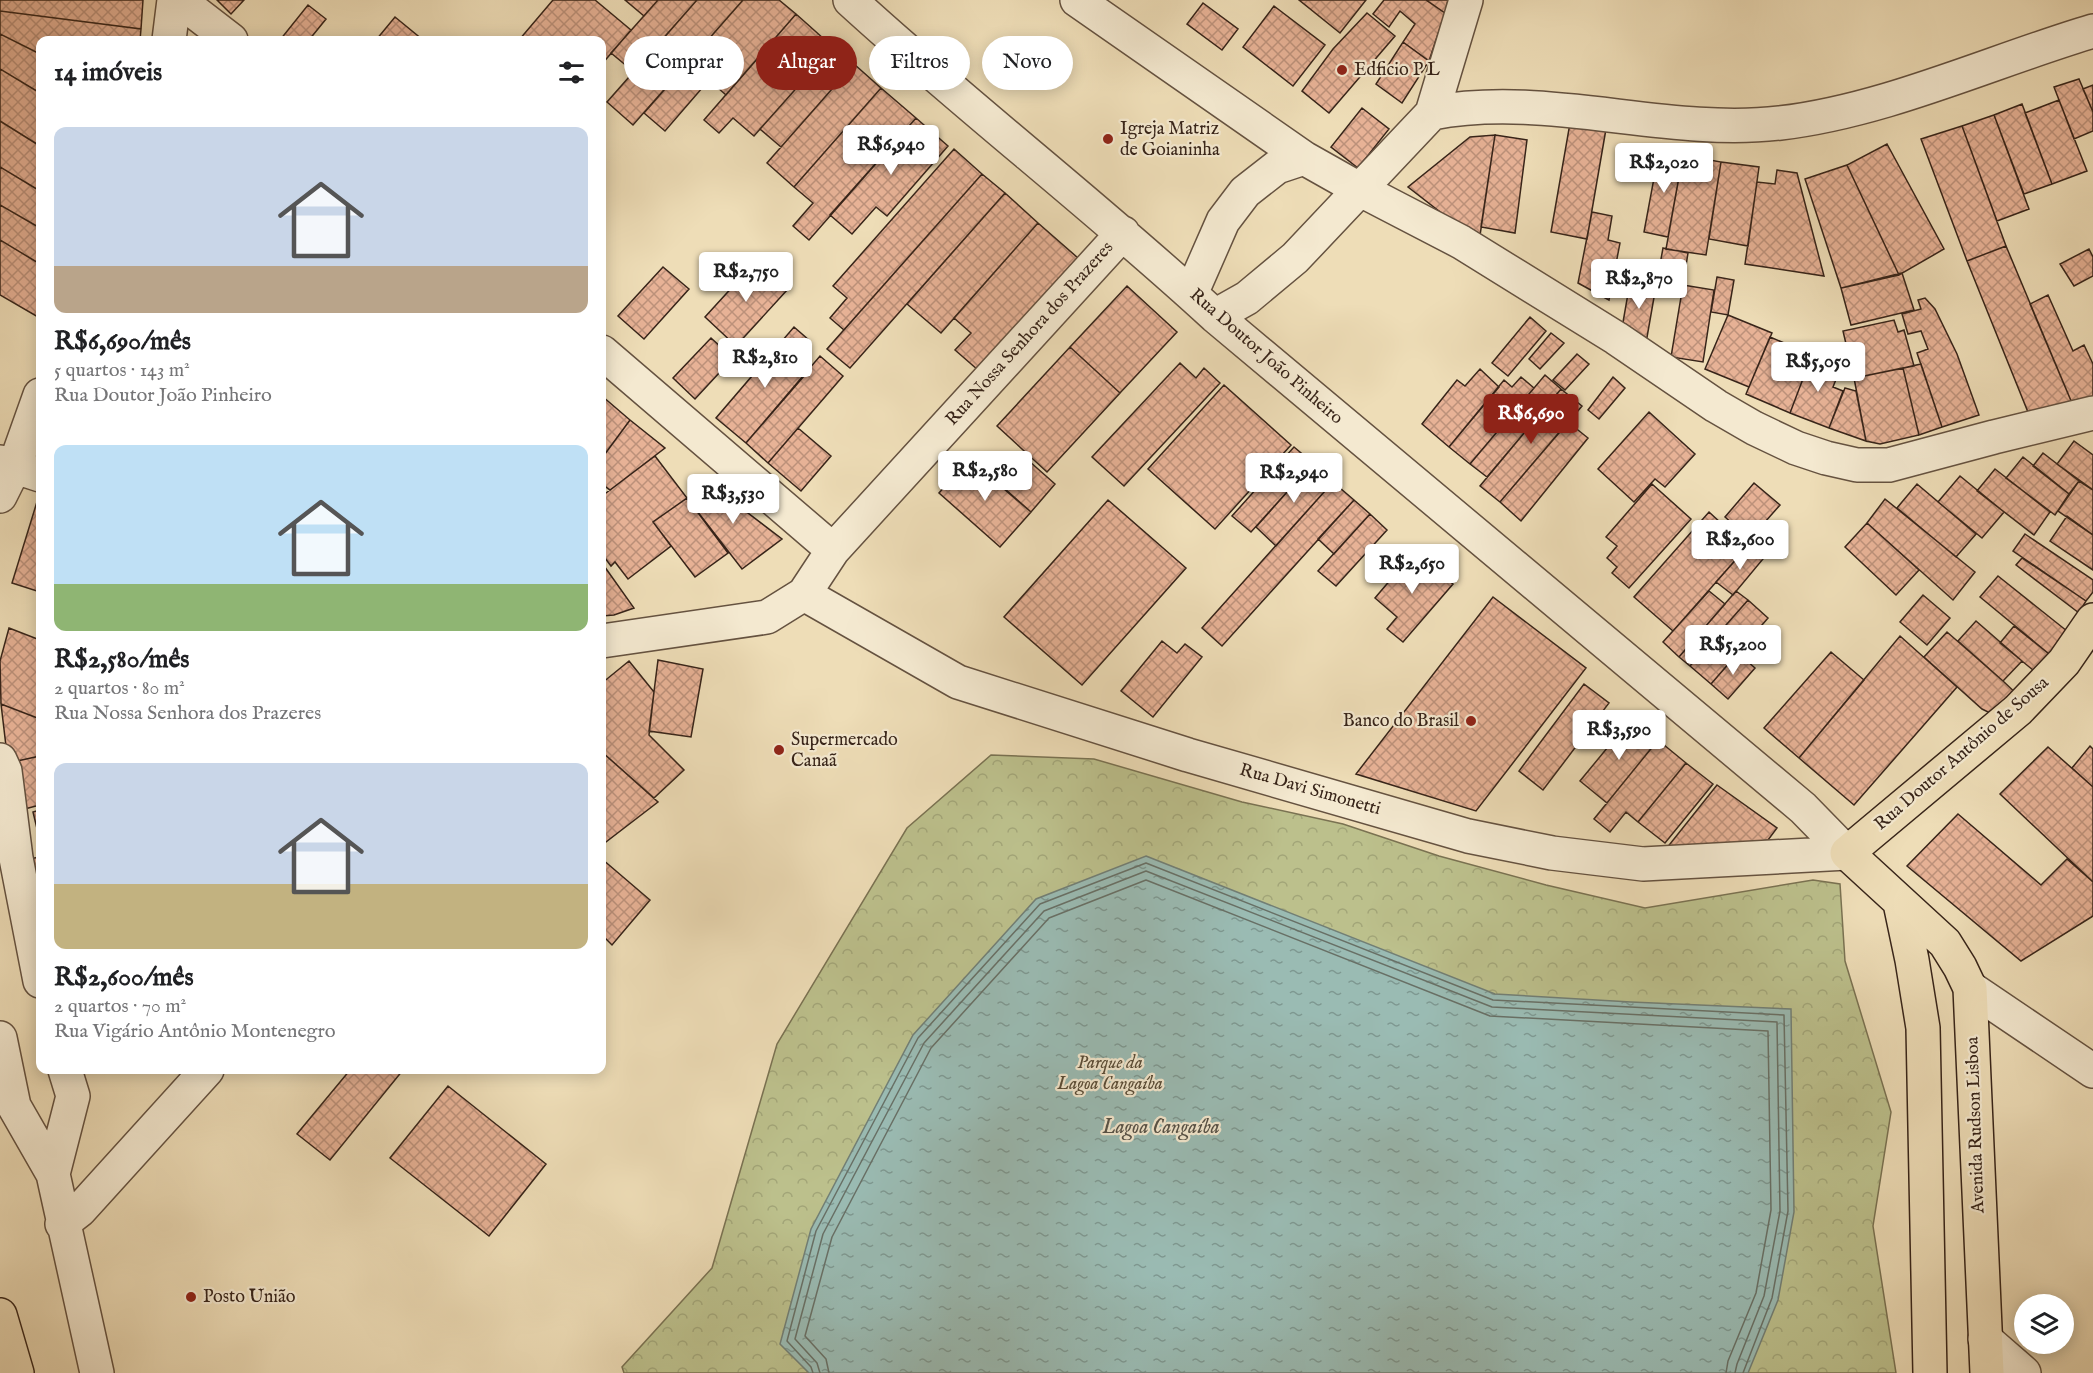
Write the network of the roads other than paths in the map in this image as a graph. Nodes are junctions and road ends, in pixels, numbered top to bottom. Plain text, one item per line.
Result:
1 (174, 0) edge
2 (179, 0) edge
3 (850, 0) edge
4 (1077, 0) edge
5 (1466, 0) edge
6 (2093, 32) edge
7 (170, 36) edge
8 (226, 36) edge
9 (1432, 112) junction
10 (1304, 158) junction
11 (1359, 189) junction
12 (1123, 232) junction
13 (1191, 294) junction
14 (1215, 316) junction
15 (606, 355) edge
16 (36, 407) edge
17 (2093, 413) edge
18 (14, 475) edge
19 (833, 550) junction
20 (804, 594) junction
21 (2093, 620) edge
22 (606, 640) edge
23 (0, 760) edge
24 (1848, 853) junction
25 (1900, 903) junction
26 (36, 960) edge
27 (1970, 988) junction
28 (0, 1038) edge
29 (2093, 1071) edge
30 (66, 1074) edge
31 (203, 1074) edge
32 (52, 1174) junction
33 (62, 1224) junction
34 (0, 1315) edge
35 (1985, 1339) junction
36 (17, 1373) edge
37 (97, 1373) edge
38 (1930, 1373) edge
39 (1987, 1373) edge
40 (2024, 1373) edge

1 - 7 street
2 - 8 street
3 - 12 street, Rua Doutor João Pinheiro
4 - 10 street
5 - 9 street
6 - 9 street
9 - 11 street
10 - 11 street
10 - 13 street
11 - 14 street
11 - 17 street
12 - 13 street, Rua Doutor João Pinheiro
12 - 19 street, Rua Nossa Senhora dos Prazeres
13 - 14 street, Rua Doutor João Pinheiro
14 - 24 street, Rua Doutor João Pinheiro
15 - 19 street
16 - 18 street
19 - 20 street, Rua Nossa Senhora dos Prazeres
20 - 22 street, Rua Nossa Senhora dos Prazeres
20 - 24 street, Rua Davi Simonetti
21 - 24 main road, Rua Doutor Antônio de Sousa
23 - 26 street
24 - 25 main road, Avenida Rudson Lisboa
25 - 27 main road, Avenida Rudson Lisboa
25 - 38 main road
27 - 29 street
27 - 35 main road, Avenida Rudson Lisboa
28 - 32 street
30 - 32 street
31 - 33 street
32 - 33 street
33 - 37 street
34 - 36 main road
35 - 39 main road, Avenida Rudson Lisboa
35 - 40 street

